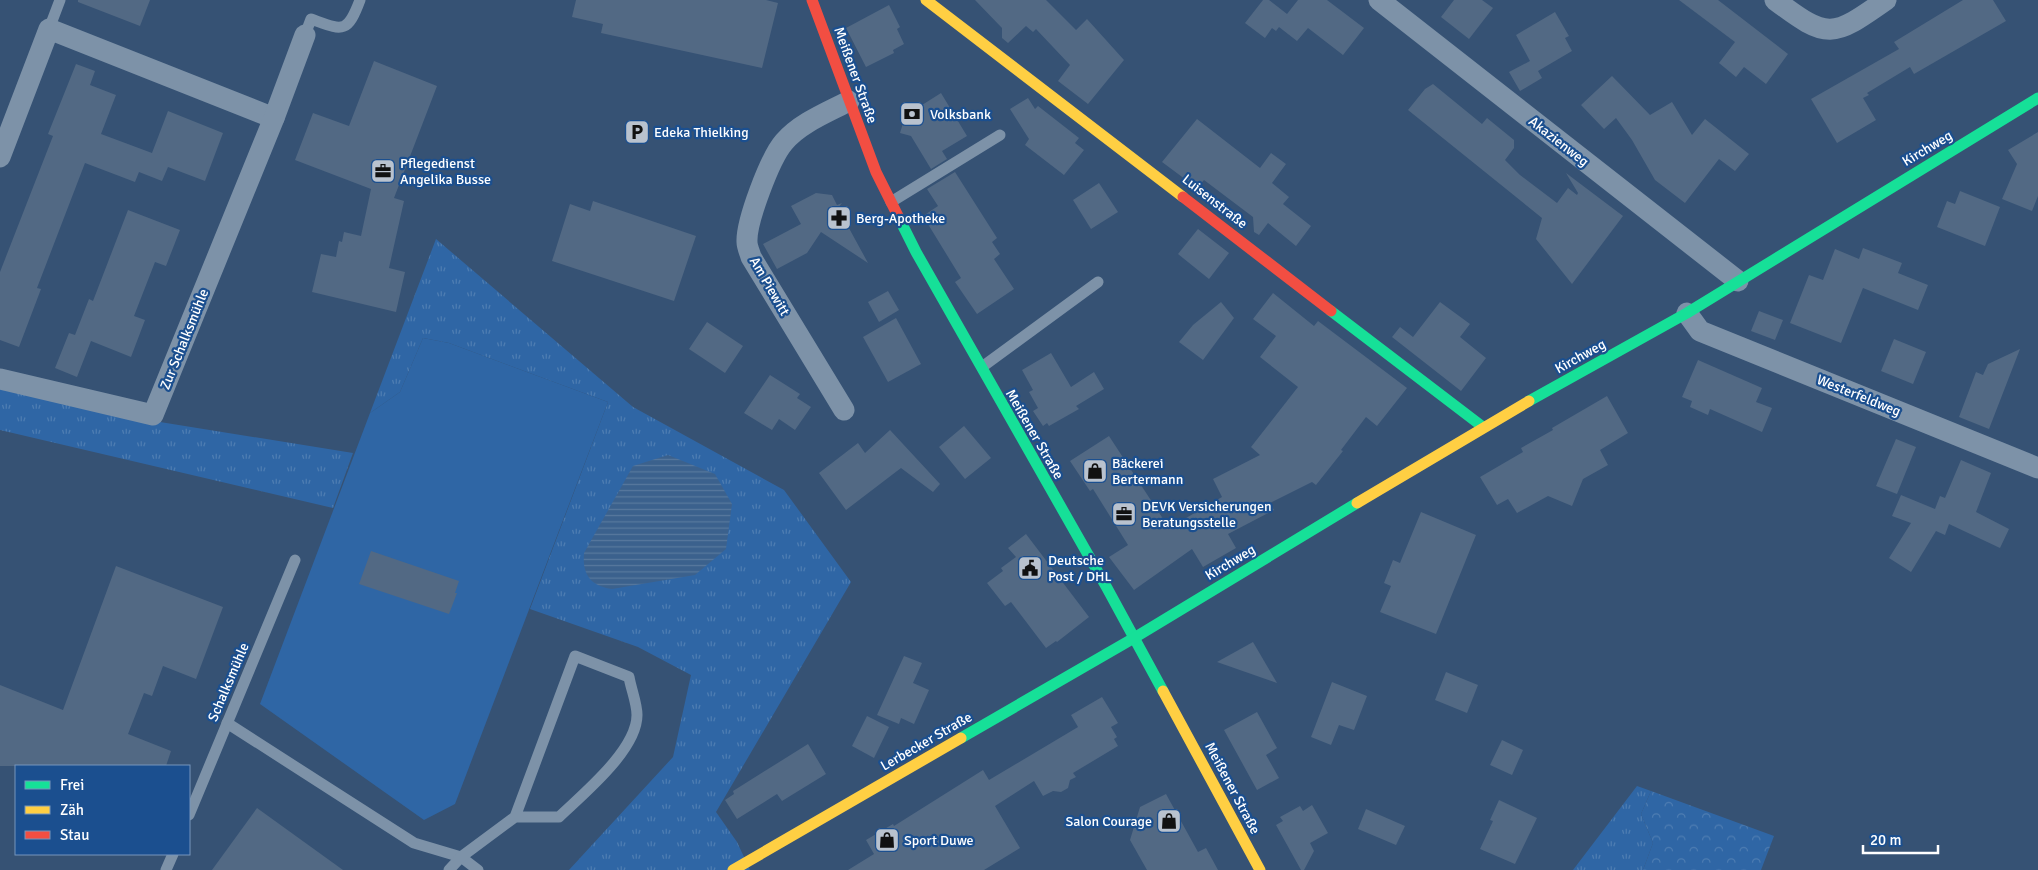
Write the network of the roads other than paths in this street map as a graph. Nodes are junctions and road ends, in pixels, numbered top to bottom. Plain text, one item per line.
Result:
1 (60, 0) edge
2 (360, 0) edge
3 (812, 0) edge
4 (926, 0) edge
5 (1379, 0) edge
6 (1775, 0) edge
7 (1886, 0) edge
8 (49, 29) junction
9 (305, 35) joint
10 (2038, 98) edge
11 (849, 100) junction
12 (274, 118) junction
13 (1000, 135) dead end
14 (0, 157) edge
15 (891, 202) junction
16 (1098, 282) dead end
17 (1738, 282) junction
18 (1687, 313) junction
19 (980, 368) junction
20 (0, 379) edge
21 (844, 410) dead end
22 (1483, 427) junction
23 (2038, 468) edge
24 (295, 560) dead end
25 (1134, 638) junction
26 (227, 723) junction
27 (190, 813) edge
28 (515, 817) junction
29 (173, 855) edge
30 (461, 857) junction
31 (756, 864) edge
32 (166, 870) edge
33 (449, 870) edge
34 (478, 870) edge
35 (733, 870) edge
36 (1260, 870) edge

1 - 8 lane
2 - 9 lane
3 - 11 street, Meißener Straße
4 - 22 street, Luisenstraße
5 - 17 street, Akazienweg
6 - 7 street
8 - 12 street
8 - 14 street
9 - 12 street, Zur Schalksmühle
10 - 17 street, Kirchweg
11 - 15 street, Meißener Straße
11 - 21 street, Am Piewitt
12 - 20 street, Zur Schalksmühle
13 - 15 lane
15 - 19 street, Meißener Straße
16 - 19 lane
17 - 18 street, Kirchweg
18 - 22 street, Kirchweg
18 - 23 street, Westerfeldweg
19 - 25 street, Meißener Straße
22 - 25 street, Kirchweg
24 - 26 lane, Schalksmühle
25 - 31 street, Lerbecker Straße
25 - 36 street, Meißener Straße
26 - 27 lane, Schalksmühle
26 - 30 lane
28 - 28 lane
28 - 30 lane
29 - 32 lane
30 - 33 lane
30 - 34 lane
31 - 35 street, Lerbecker Straße

